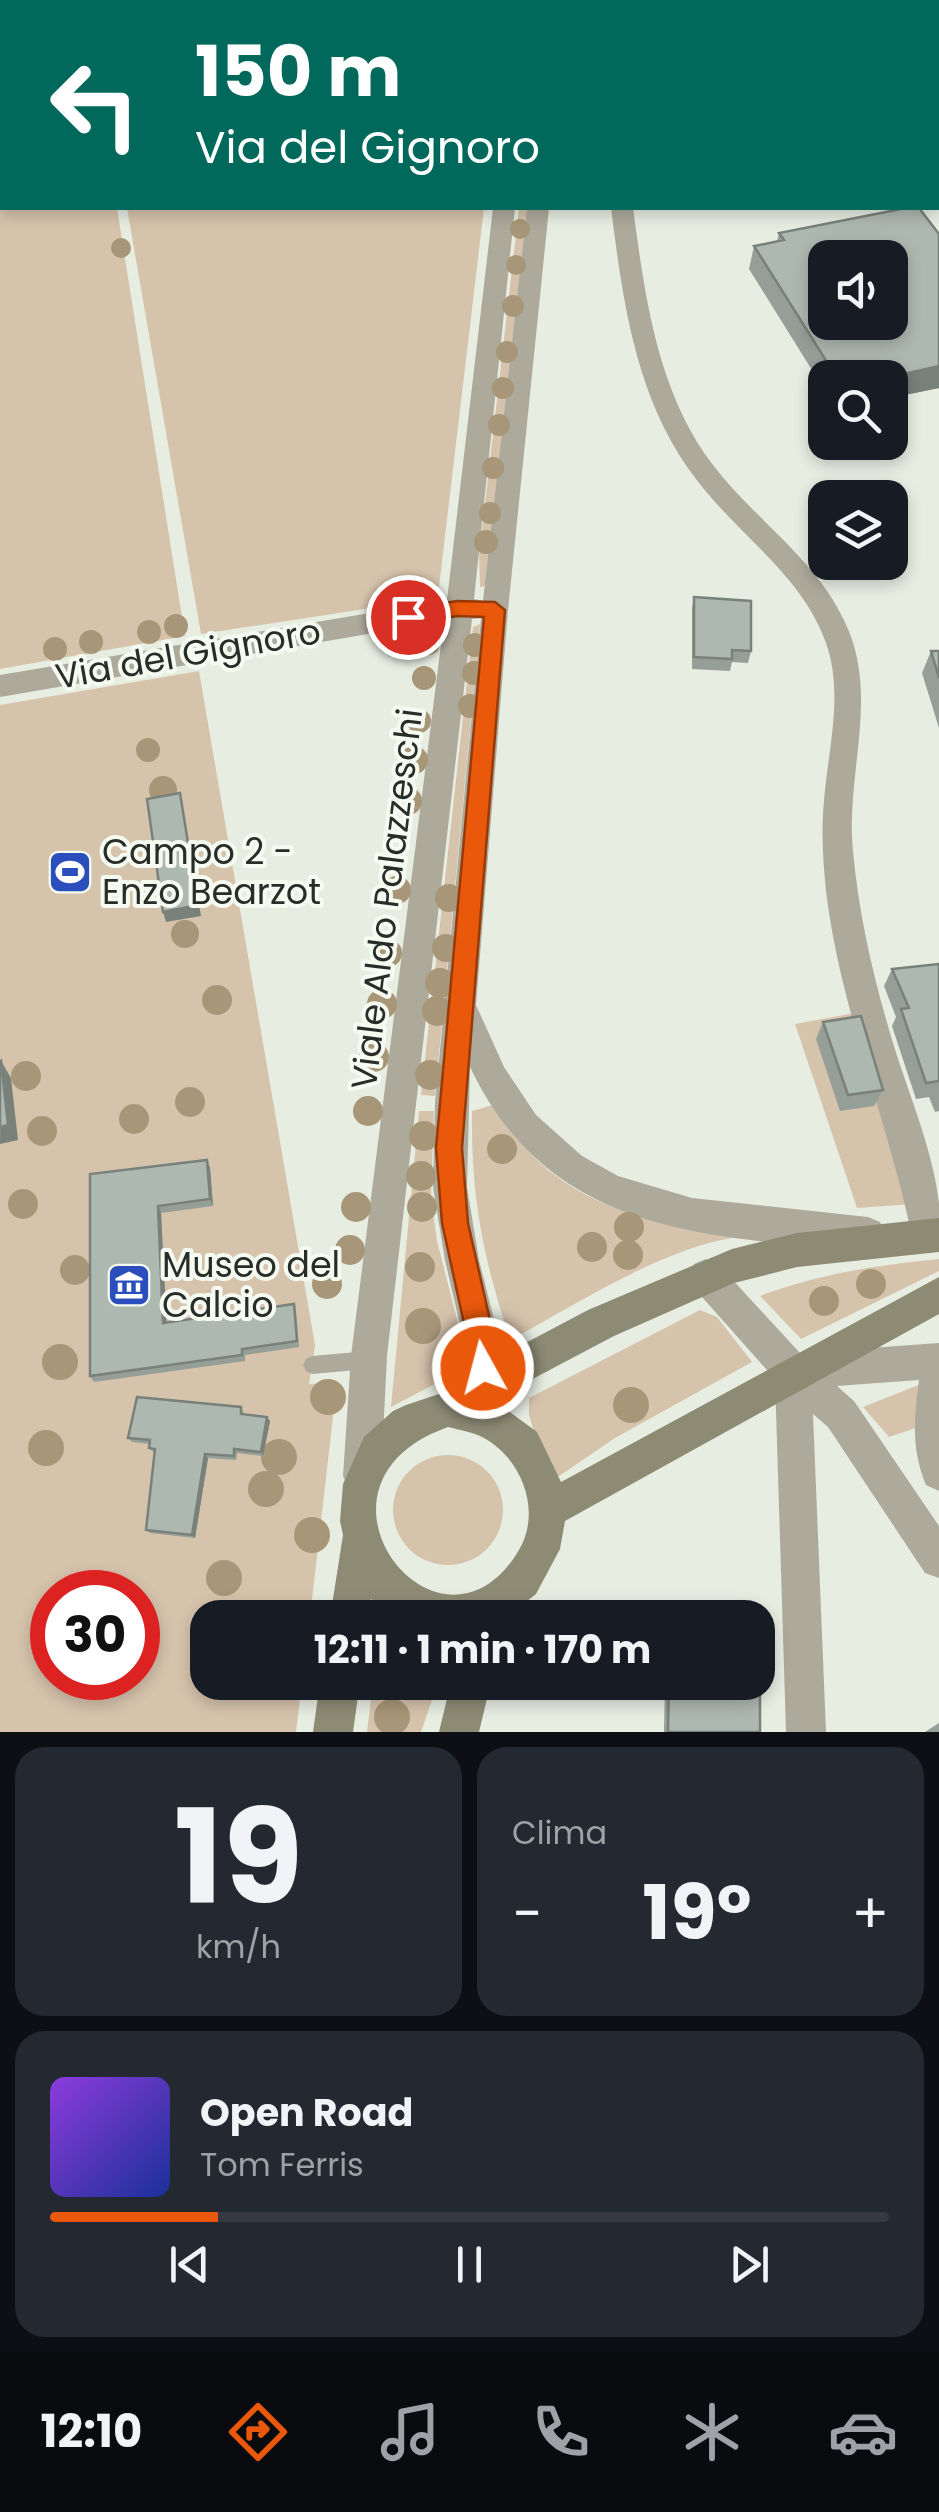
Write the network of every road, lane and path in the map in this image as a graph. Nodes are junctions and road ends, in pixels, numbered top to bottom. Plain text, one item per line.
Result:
1 (504, 210) edge
2 (538, 210) edge
3 (622, 210) edge
4 (457, 609) junction
5 (495, 610) junction
6 (0, 686) edge
7 (459, 1001) junction
8 (923, 1236) edge
9 (706, 1276) junction
10 (939, 1294) edge
11 (370, 1360) junction
12 (939, 1362) edge
13 (312, 1365) dead end
14 (793, 1372) junction
15 (474, 1413) junction
16 (939, 1472) edge
17 (362, 1481) junction
18 (548, 1510) junction
19 (360, 1536) junction
20 (939, 1559) edge
21 (351, 1600) edge
22 (407, 1600) edge
23 (501, 1600) edge
24 (337, 1700) edge
25 (467, 1700) edge
26 (333, 1732) edge
27 (459, 1732) edge
28 (806, 1732) edge

1 - 4 street, Viale Aldo Palazzeschi
2 - 5 street
3 - 8 street
4 - 5 street, Via del Gignoro
4 - 6 street, Via del Gignoro
4 - 11 street, Viale Aldo Palazzeschi
5 - 7 street
7 - 8 street
7 - 15 street
8 - 9 main road
9 - 14 street
9 - 15 main road
10 - 14 main road
11 - 13 lane
11 - 17 street, Viale Aldo Palazzeschi
12 - 14 street
12 - 16 street
14 - 18 main road
14 - 20 street
14 - 28 street
15 - 17 main road
15 - 18 main road
17 - 19 main road
18 - 23 main road
19 - 21 main road
19 - 22 main road
24 - 26 main road
25 - 27 main road

